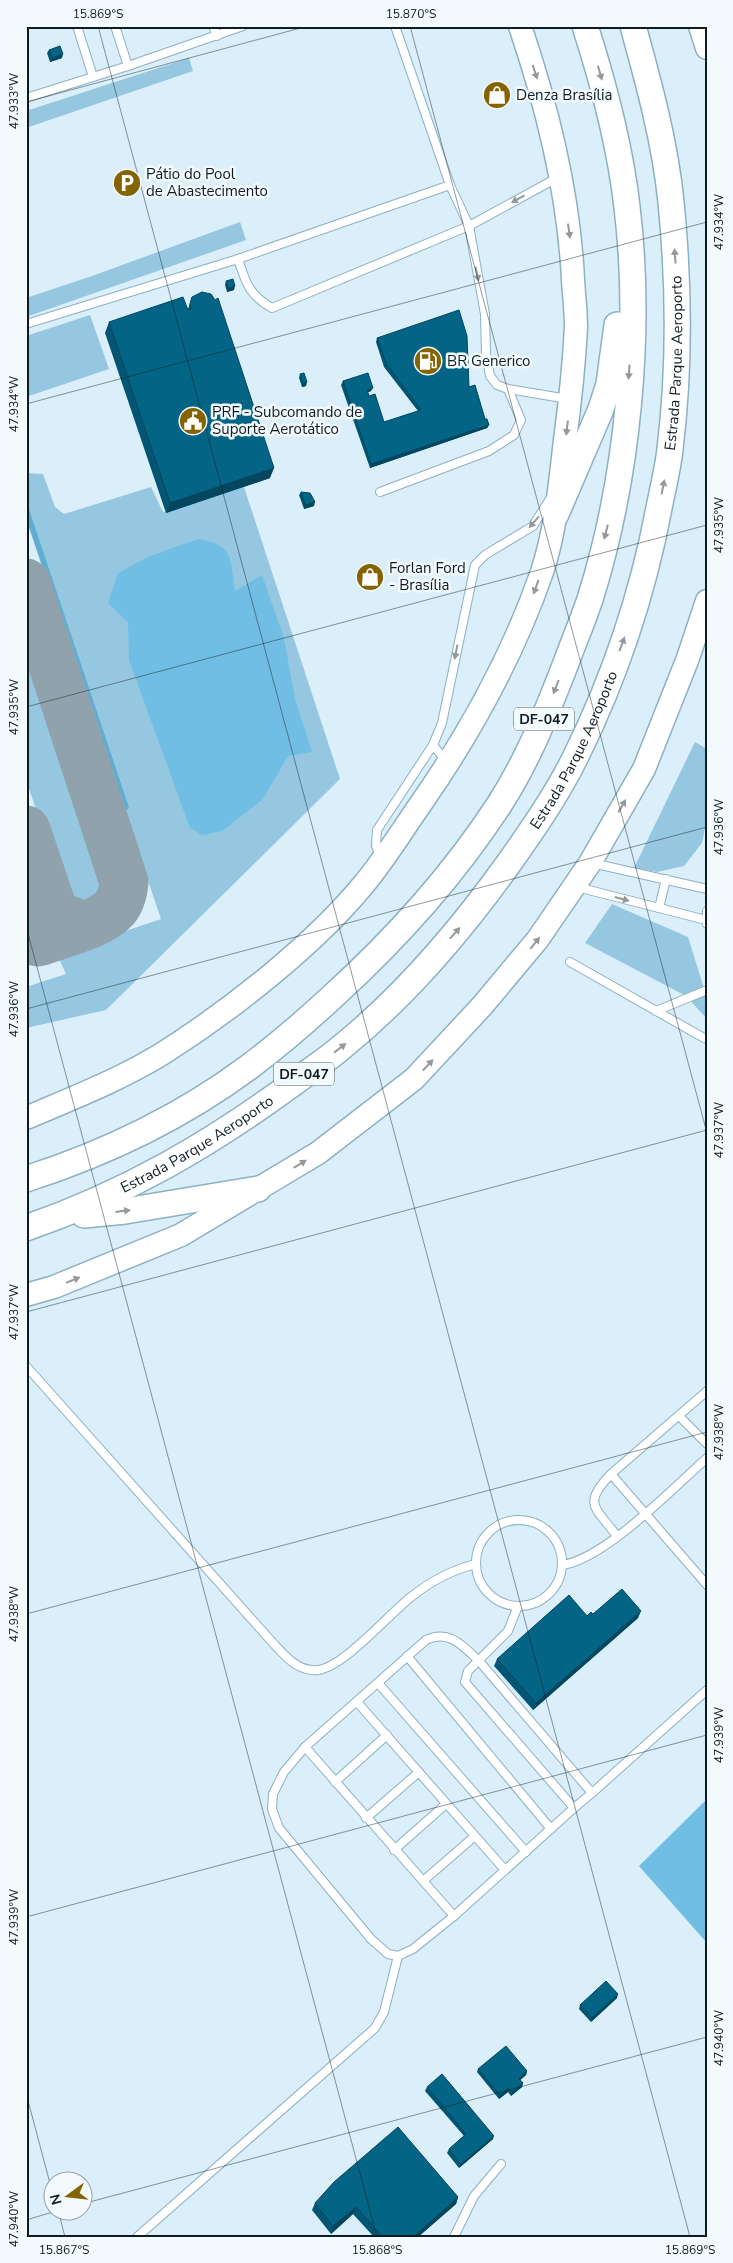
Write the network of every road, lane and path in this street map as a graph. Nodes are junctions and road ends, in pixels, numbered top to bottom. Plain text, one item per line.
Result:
1 (77, 26) edge
2 (115, 26) edge
3 (213, 26) edge
4 (243, 26) edge
5 (395, 26) edge
6 (520, 26) edge
7 (585, 26) edge
8 (633, 26) edge
9 (649, 26) edge
10 (700, 26) edge
11 (217, 36) junction
12 (707, 48) edge
13 (128, 66) junction
14 (93, 77) junction
15 (26, 98) edge
16 (657, 113) junction
17 (561, 176) junction
18 (450, 185) junction
19 (629, 224) junction
20 (469, 226) junction
21 (238, 259) junction
22 (26, 324) edge
23 (508, 390) junction
24 (570, 399) junction
25 (560, 482) junction
26 (380, 492) dead end
27 (556, 514) junction
28 (707, 601) edge
29 (432, 745) junction
30 (449, 763) junction
31 (382, 860) junction
32 (590, 862) junction
33 (666, 879) junction
34 (575, 887) junction
35 (707, 889) edge
36 (659, 908) junction
37 (707, 911) edge
38 (706, 922) edge
39 (570, 962) dead end
40 (707, 990) edge
41 (656, 1011) junction
42 (704, 1038) dead end
43 (26, 1118) edge
44 (26, 1179) edge
45 (258, 1189) junction
46 (57, 1217) junction
47 (26, 1228) edge
48 (26, 1295) edge
49 (26, 1366) edge
50 (707, 1391) edge
51 (679, 1416) junction
52 (707, 1444) edge
53 (707, 1458) edge
54 (611, 1474) junction
55 (644, 1514) junction
56 (617, 1536) junction
57 (476, 1564) junction
58 (562, 1565) junction
59 (707, 1585) edge
60 (518, 1606) junction
61 (407, 1656) junction
62 (479, 1661) junction
63 (378, 1683) junction
64 (707, 1690) edge
65 (357, 1702) junction
66 (386, 1736) junction
67 (305, 1747) junction
68 (418, 1772) junction
69 (335, 1782) junction
70 (592, 1793) junction
71 (446, 1804) junction
72 (574, 1808) junction
73 (366, 1818) junction
74 (552, 1829) junction
75 (475, 1836) junction
76 (394, 1850) junction
77 (526, 1852) junction
78 (505, 1870) junction
79 (423, 1882) junction
80 (454, 1916) junction
81 (398, 1956) junction
82 (501, 2164) dead end
83 (137, 2237) edge
84 (454, 2237) edge

1 - 14 lane
2 - 13 lane
3 - 11 lane
4 - 11 lane
5 - 18 lane
6 -> 17 street
7 -> 19 main road, DF-047
8 - 16 main road, Estrada Parque Aeroporto / DF-047
9 - 16 main road
10 - 12 street
11 - 13 lane
13 - 14 lane
14 - 15 lane
46 -> 16 main road, Estrada Parque Aeroporto / DF-047
17 -> 20 lane
17 -> 24 street
18 - 20 lane
18 - 21 lane
19 - 27 main road
19 -> 44 main road, DF-047
20 - 21 lane
20 -> 23 lane
21 - 22 lane
23 - 24 lane
23 - 26 lane
24 -> 25 street
25 - 27 street
25 -> 29 lane
27 -> 30 street
32 -> 28 street
29 - 30 lane
29 - 31 lane
30 - 31 street
31 - 43 street
32 - 33 lane
32 - 34 street
33 - 35 lane
33 - 36 lane
34 -> 36 lane
45 -> 34 street
36 - 38 lane
37 - 38 lane
39 - 41 lane
40 - 41 lane
41 - 42 lane
46 -> 45 main road
48 -> 45 street
46 - 47 main road, Estrada Parque Aeroporto / DF-047
49 - 57 lane
50 - 51 lane
51 - 52 lane
51 - 54 lane
53 - 55 lane
54 - 55 lane
54 - 56 lane
55 - 56 lane
55 - 59 lane
56 - 58 lane
57 - 58 lane
57 - 60 lane
58 - 60 lane
60 - 62 lane
61 - 62 lane
61 - 63 lane
61 - 74 lane
62 - 70 lane
62 - 72 lane
63 - 65 lane
63 - 77 lane
64 - 70 lane
65 - 66 lane
65 - 67 lane
66 - 68 lane
66 - 69 lane
67 - 69 lane
67 - 81 lane
68 - 71 lane
68 - 73 lane
69 - 73 lane
70 - 72 lane
71 - 75 lane
71 - 76 lane
72 - 74 lane
73 - 76 lane
74 - 77 lane
75 - 78 lane
75 - 79 lane
76 - 79 lane
77 - 78 lane
78 - 80 lane
79 - 80 lane
80 - 81 lane
81 - 83 lane
82 - 84 lane

